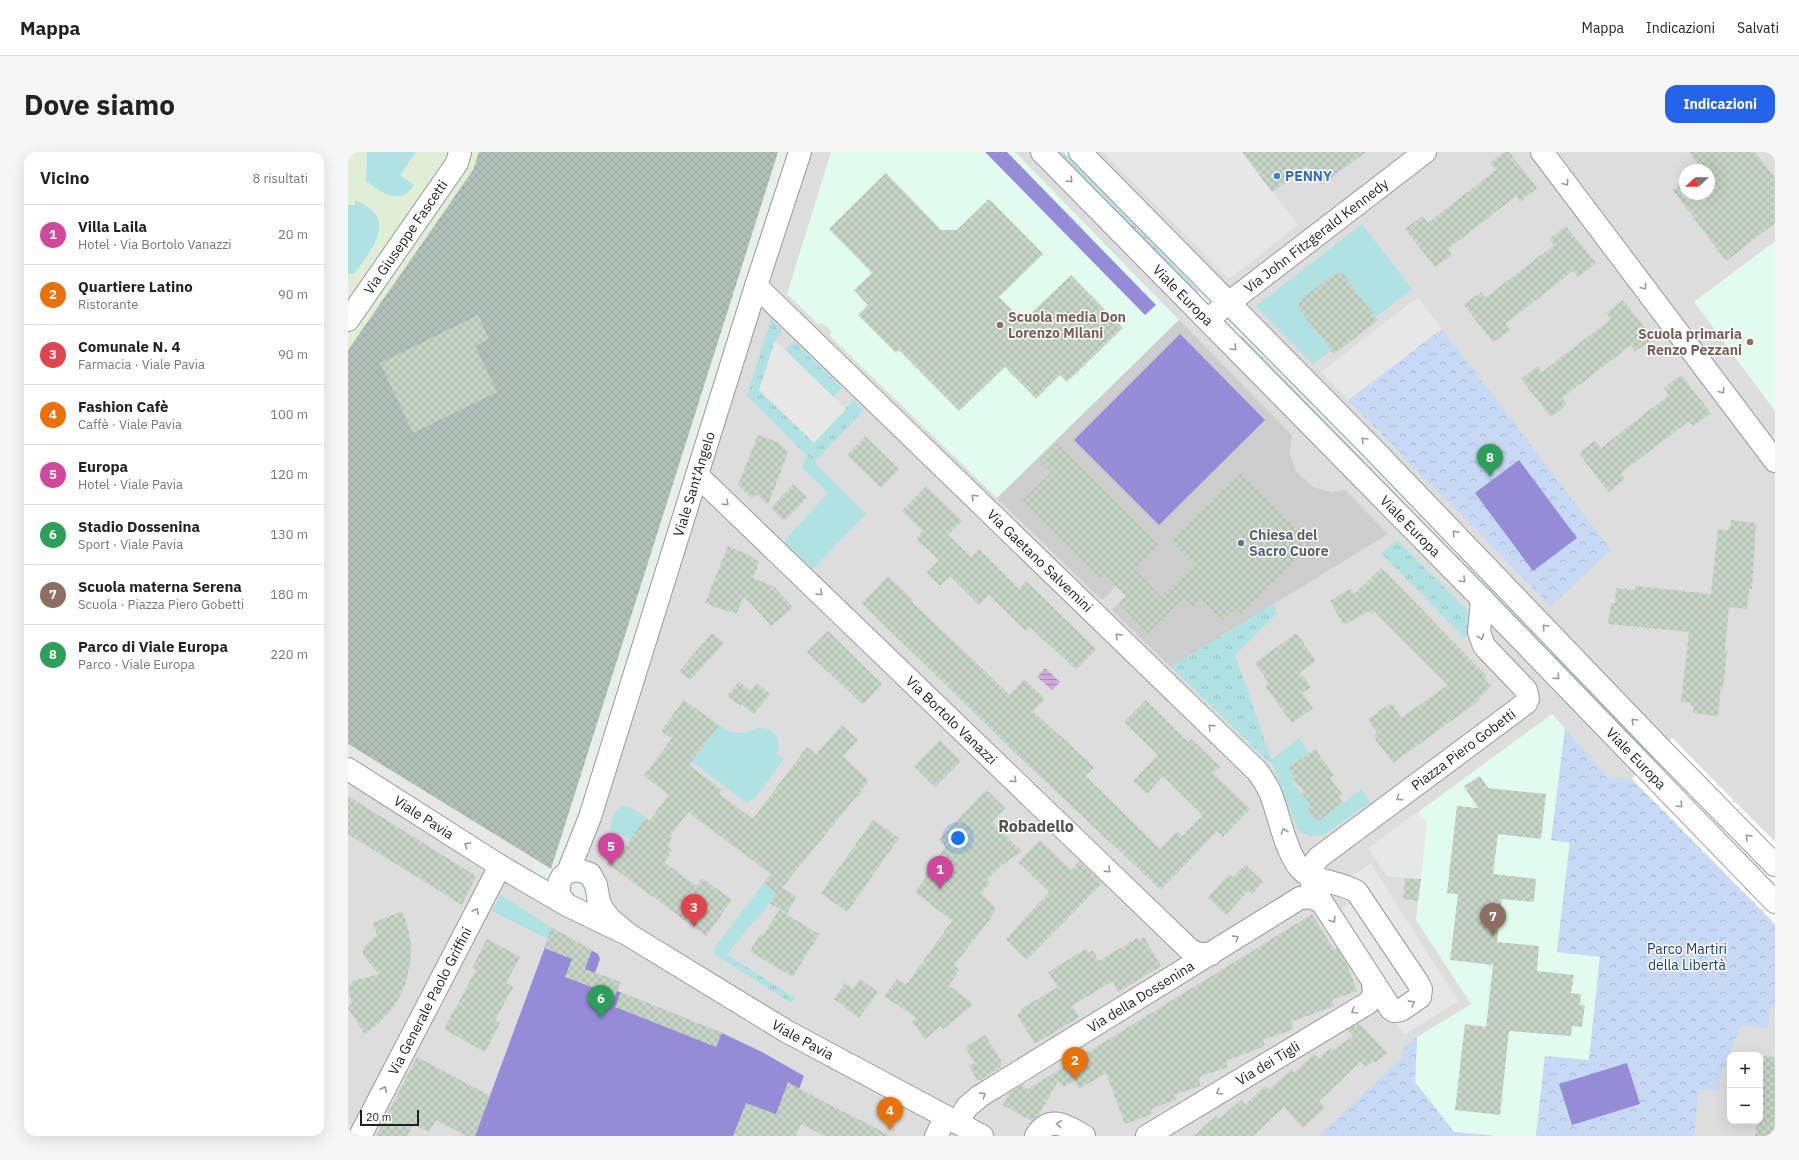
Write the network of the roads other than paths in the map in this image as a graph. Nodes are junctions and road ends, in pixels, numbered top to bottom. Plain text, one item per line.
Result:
1 (460, 152) edge
2 (800, 152) edge
3 (1042, 152) edge
4 (1080, 152) edge
5 (1425, 152) edge
6 (1542, 152) edge
7 (756, 286) junction
8 (1229, 303) junction
9 (348, 320) edge
10 (1207, 320) junction
11 (1775, 461) edge
12 (698, 476) junction
13 (1482, 599) junction
14 (348, 769) edge
15 (590, 817) junction
16 (1305, 864) junction
17 (1775, 865) edge
18 (500, 866) junction
19 (564, 876) junction
20 (593, 883) junction
21 (532, 885) junction
22 (1321, 902) junction
23 (1775, 902) edge
24 (1292, 904) junction
25 (570, 906) junction
26 (629, 935) junction
27 (1211, 954) junction
28 (1373, 982) junction
29 (946, 1125) edge
30 (360, 1136) edge
31 (982, 1136) edge
32 (1036, 1136) edge
33 (1084, 1136) edge
34 (1147, 1136) edge

1 - 9 street, Via Giuseppe Fascetti
2 - 7 street, Viale Sant'Angelo
3 -> 10 street, Viale Europa
4 - 8 street, Viale Europa
5 - 8 street, Via John Fitzgerald Kennedy
6 -> 11 street
7 - 12 street, Viale Sant'Angelo
16 -> 7 street, Via Gaetano Salvemini
8 - 10 street, Via John Fitzgerald Kennedy
17 -> 8 street, Viale Europa
10 -> 13 street, Viale Europa
12 - 15 street, Viale Sant'Angelo
12 -> 27 street, Via Bortolo Vanazzi
13 -> 16 street, Piazza Piero Gobetti
13 -> 23 street, Viale Europa
18 -> 14 street, Viale Pavia
15 - 19 street
15 - 20 street
16 - 22 street
16 - 24 street
28 -> 16 street
18 - 21 street, Viale Pavia
30 -> 18 street, Via Generale Paolo Griffini
19 - 20 street
19 - 21 street
19 - 25 street
20 - 25 street
20 - 26 street
21 - 25 street
22 - 24 street, Via della Dossenina
22 -> 28 street
27 -> 24 street, Via della Dossenina
25 - 26 street
26 - 29 street, Viale Pavia
29 -> 27 street, Via della Dossenina
28 -> 34 street, Via dei Tigli
29 - 31 street, Viale Pavia
33 -> 32 street

